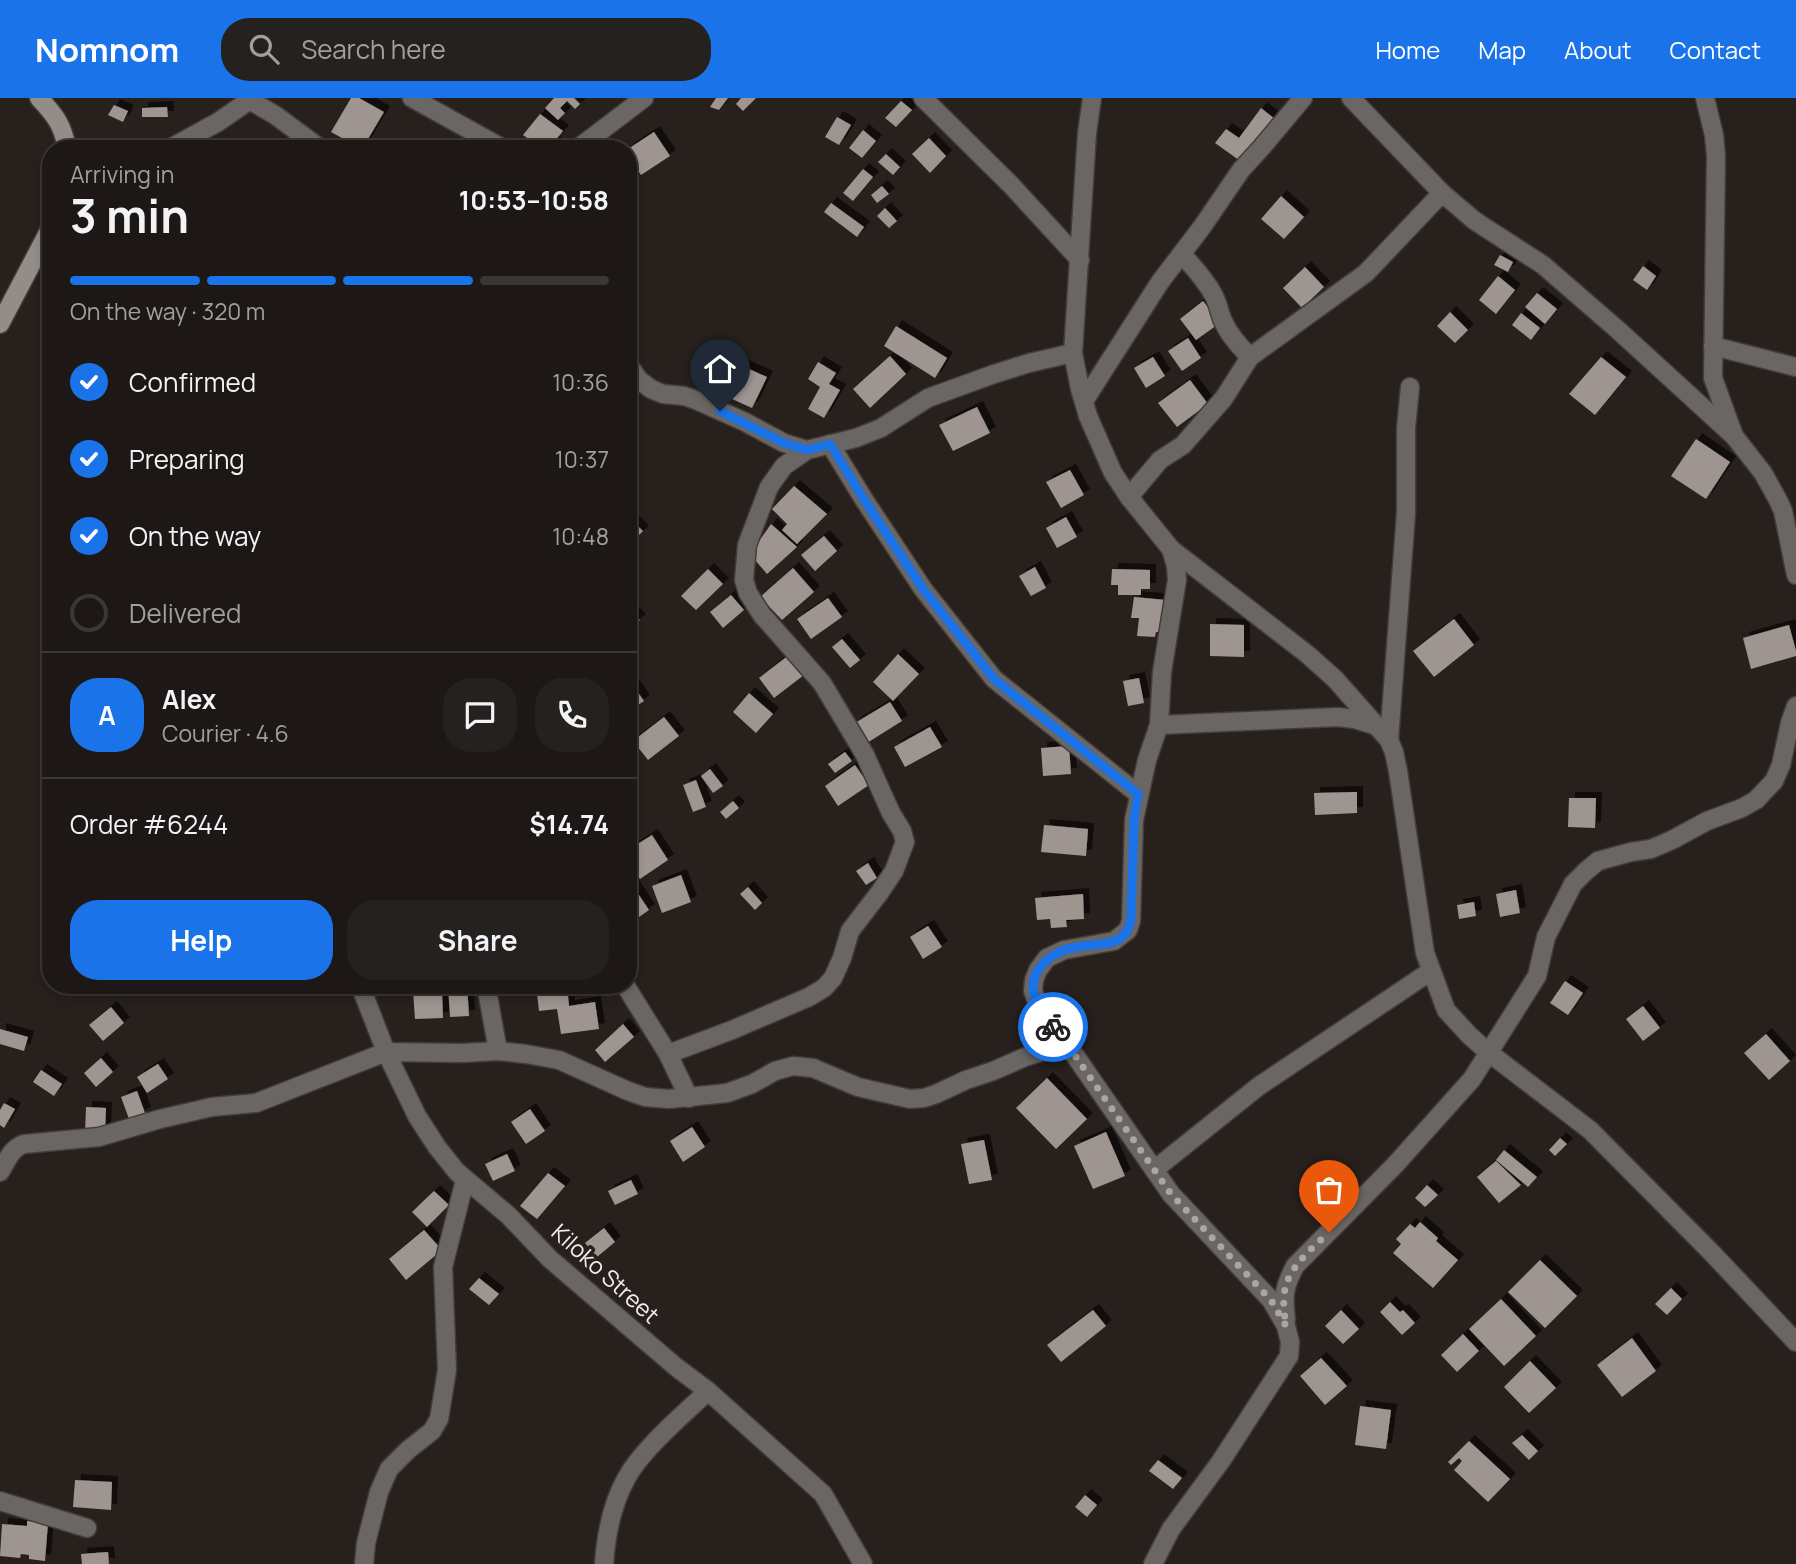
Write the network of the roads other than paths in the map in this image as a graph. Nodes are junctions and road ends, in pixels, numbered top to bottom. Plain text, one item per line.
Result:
1 (38, 98) edge
2 (55, 98) edge
3 (412, 98) edge
4 (644, 98) edge
5 (923, 98) edge
6 (1093, 98) edge
7 (1303, 98) edge
8 (1351, 98) edge
9 (1705, 98) edge
10 (252, 99) edge
11 (57, 117) junction
12 (66, 140) edge
13 (185, 140) edge
14 (309, 140) edge
15 (488, 140) edge
16 (589, 140) edge
17 (1442, 193) junction
18 (42, 244) edge
19 (1182, 254) junction
20 (1080, 260) junction
21 (0, 324) edge
22 (1713, 346) junction
23 (1073, 353) junction
24 (1250, 357) junction
25 (1796, 367) edge
26 (637, 377) edge
27 (1410, 387) dead end
28 (1084, 401) junction
29 (1734, 436) junction
30 (830, 444) junction
31 (807, 450) junction
32 (1129, 497) junction
33 (1171, 549) junction
34 (1796, 575) edge
35 (1796, 706) edge
36 (1159, 725) junction
37 (1383, 733) junction
38 (1138, 794) junction
39 (1431, 971) junction
40 (363, 994) edge
41 (488, 994) edge
42 (630, 994) edge
43 (1067, 1044) junction
44 (498, 1051) junction
45 (386, 1052) junction
46 (1488, 1052) junction
47 (667, 1054) junction
48 (689, 1098) junction
49 (1154, 1170) junction
50 (0, 1172) edge
51 (465, 1180) junction
52 (1286, 1326) junction
53 (1796, 1342) edge
54 (708, 1391) junction
55 (0, 1501) edge
56 (87, 1528) dead end
57 (363, 1564) edge
58 (604, 1564) edge
59 (863, 1564) edge
60 (1153, 1564) edge

1 - 11 main road
2 - 11 street
3 - 15 street
4 - 16 street
5 - 20 street
6 - 20 street
7 - 19 street
8 - 17 street
9 - 22 street
10 - 13 street
10 - 14 street
11 - 12 main road
17 - 24 street
17 - 29 street
18 - 21 main road
19 - 24 street
19 - 28 street
20 - 23 street
22 - 25 street
22 - 29 street
23 - 28 street
23 - 30 street
24 - 32 street
26 - 31 street
27 - 37 street
28 - 32 street
29 - 34 street
30 - 31 street
30 - 38 street
31 - 47 street
32 - 33 street
33 - 36 street
33 - 37 street
35 - 46 street
36 - 37 street
36 - 38 street
37 - 39 street
38 - 43 street
39 - 46 street
39 - 49 street
40 - 45 street, Kiloko Street
41 - 44 street
42 - 47 street
43 - 48 street
43 - 49 street
44 - 45 street
44 - 48 street
45 - 50 street
45 - 51 street, Kiloko Street
46 - 52 street
46 - 53 street
47 - 48 street
49 - 52 street
51 - 54 street, Kiloko Street
51 - 57 street
52 - 60 street
54 - 58 street
54 - 59 street, Kiloko Street
55 - 56 street

